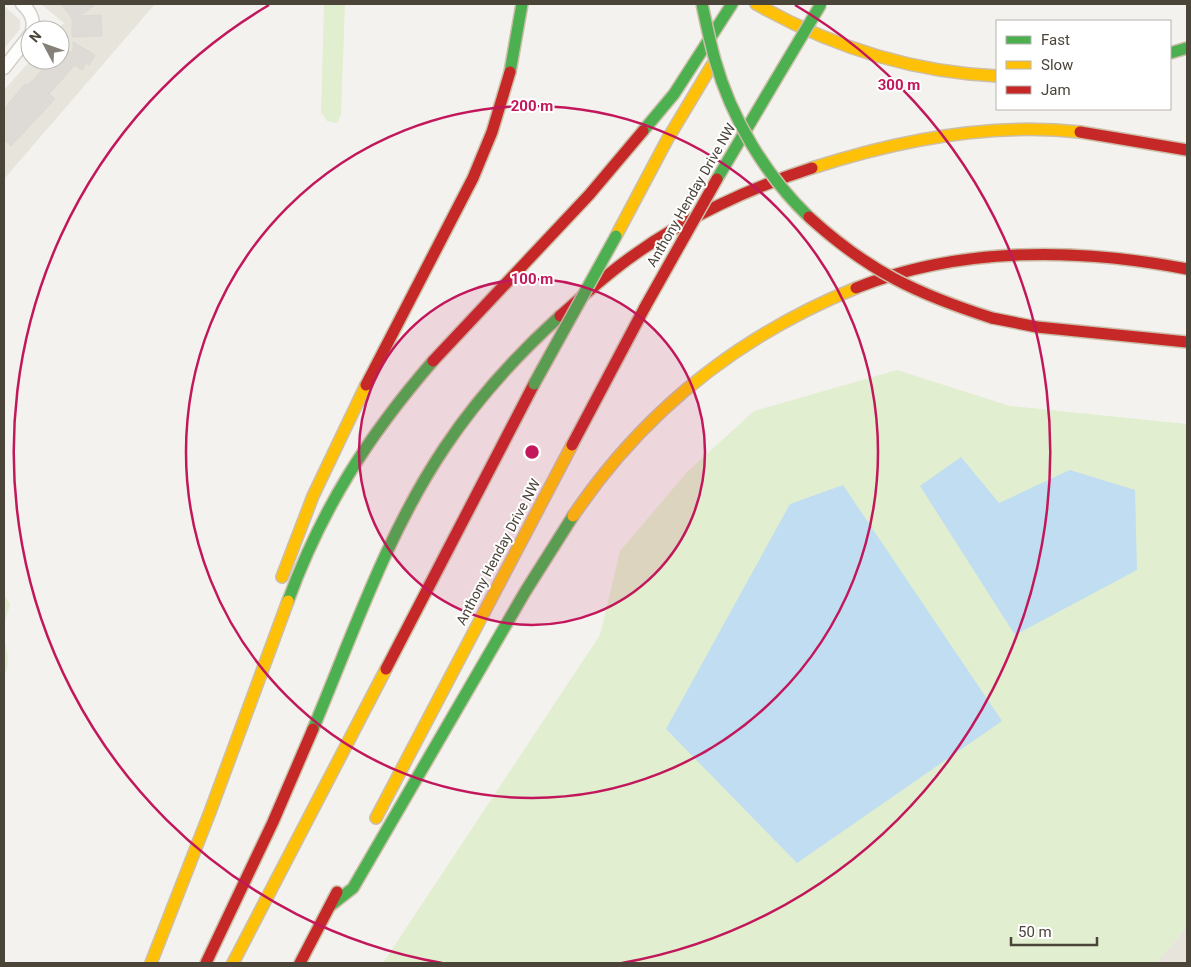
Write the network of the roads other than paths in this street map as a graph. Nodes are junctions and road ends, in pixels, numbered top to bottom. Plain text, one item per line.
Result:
1 (22, 4) edge
2 (522, 4) edge
3 (702, 4) edge
4 (732, 4) edge
5 (756, 4) edge
6 (821, 4) edge
7 (32, 20) edge
8 (20, 48) edge
9 (1187, 48) edge
10 (1171, 53) edge
11 (719, 54) dead end
12 (4, 68) edge
13 (996, 76) edge
14 (1187, 150) edge
15 (1187, 269) edge
16 (1187, 342) edge
17 (280, 584) dead end
18 (258, 648) dead end
19 (371, 828) dead end
20 (186, 874) junction
21 (344, 880) dead end
22 (330, 906) junction
23 (150, 963) edge
24 (206, 963) edge
25 (233, 963) edge
26 (300, 963) edge

1 - 7 street
2 - 17 highway
3 - 16 highway, bridge
4 - 20 highway
5 - 13 highway
6 - 19 highway, Anthony Henday Drive NW, bridge
8 - 12 street
9 - 10 highway
11 - 25 highway, bridge
14 - 24 highway
15 - 22 highway
18 - 20 highway
20 - 23 highway
21 - 22 highway
22 - 26 highway

